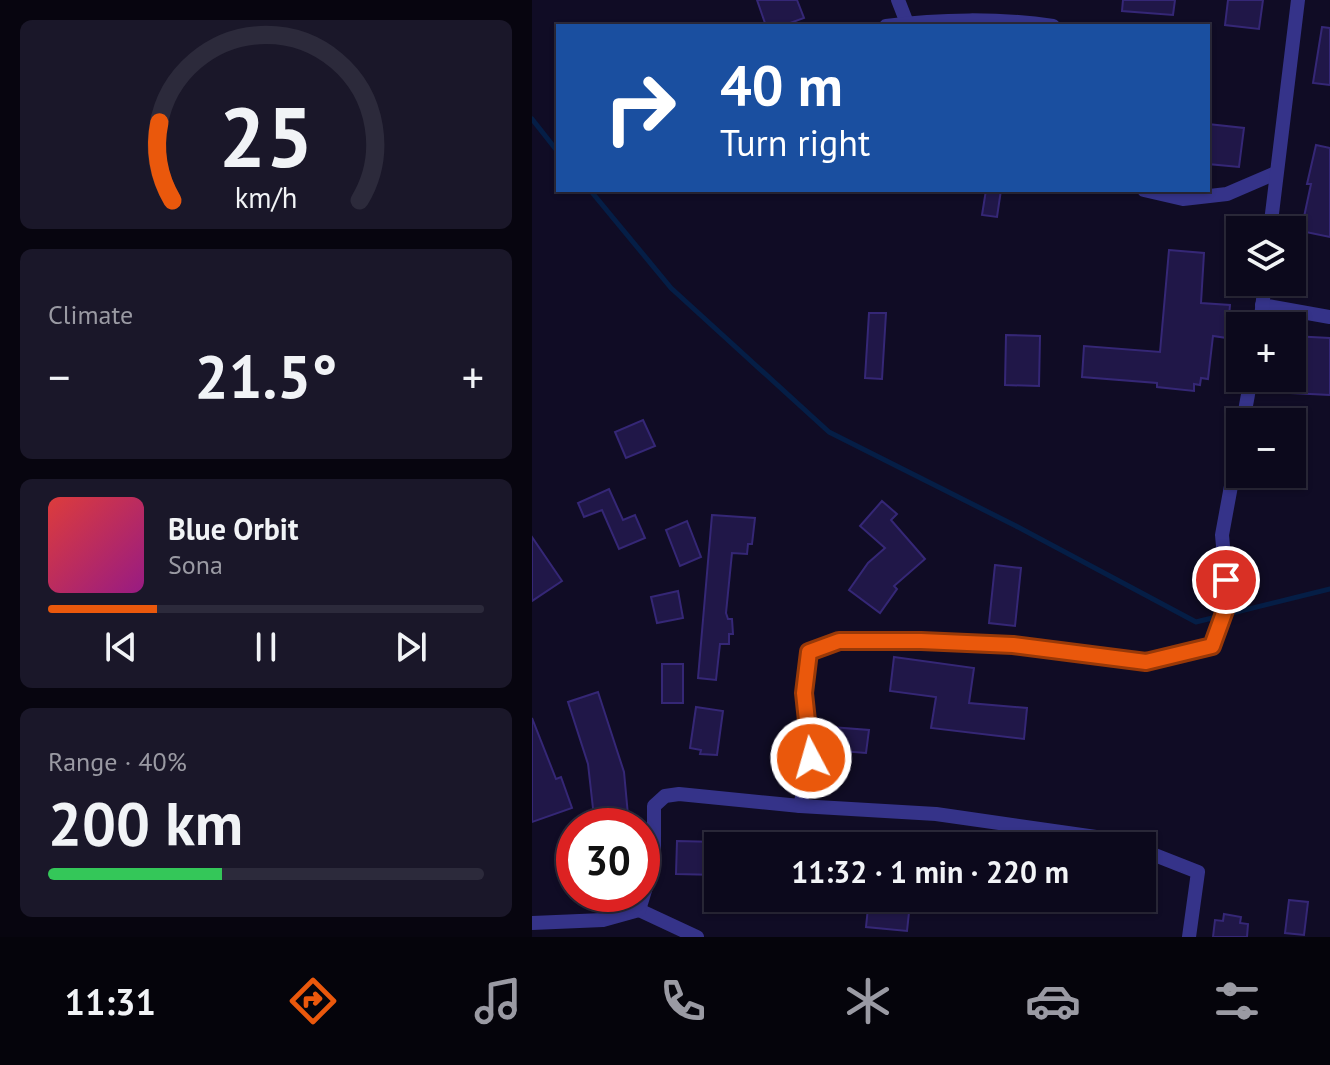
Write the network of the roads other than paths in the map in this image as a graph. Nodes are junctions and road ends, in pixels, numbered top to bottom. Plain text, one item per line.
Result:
1 (898, 0) edge
2 (1298, 0) edge
3 (907, 23) junction
4 (900, 24) edge
5 (1038, 24) edge
6 (1276, 173) junction
7 (1153, 192) edge
8 (1271, 216) edge
9 (1263, 296) edge
10 (1262, 305) junction
11 (1261, 312) edge
12 (1330, 317) edge
13 (1231, 488) edge
14 (800, 806) junction
15 (654, 808) edge
16 (1061, 832) edge
17 (1156, 856) edge
18 (632, 912) edge
19 (643, 912) edge
20 (532, 923) edge
21 (697, 937) edge
22 (1189, 937) edge

1 - 3 street
2 - 6 street
3 - 4 street
3 - 5 street
6 - 7 street
6 - 8 street
9 - 10 street
10 - 11 street
10 - 12 street
13 - 14 street
14 - 15 street
14 - 16 street
17 - 22 street
18 - 20 street
19 - 21 street

